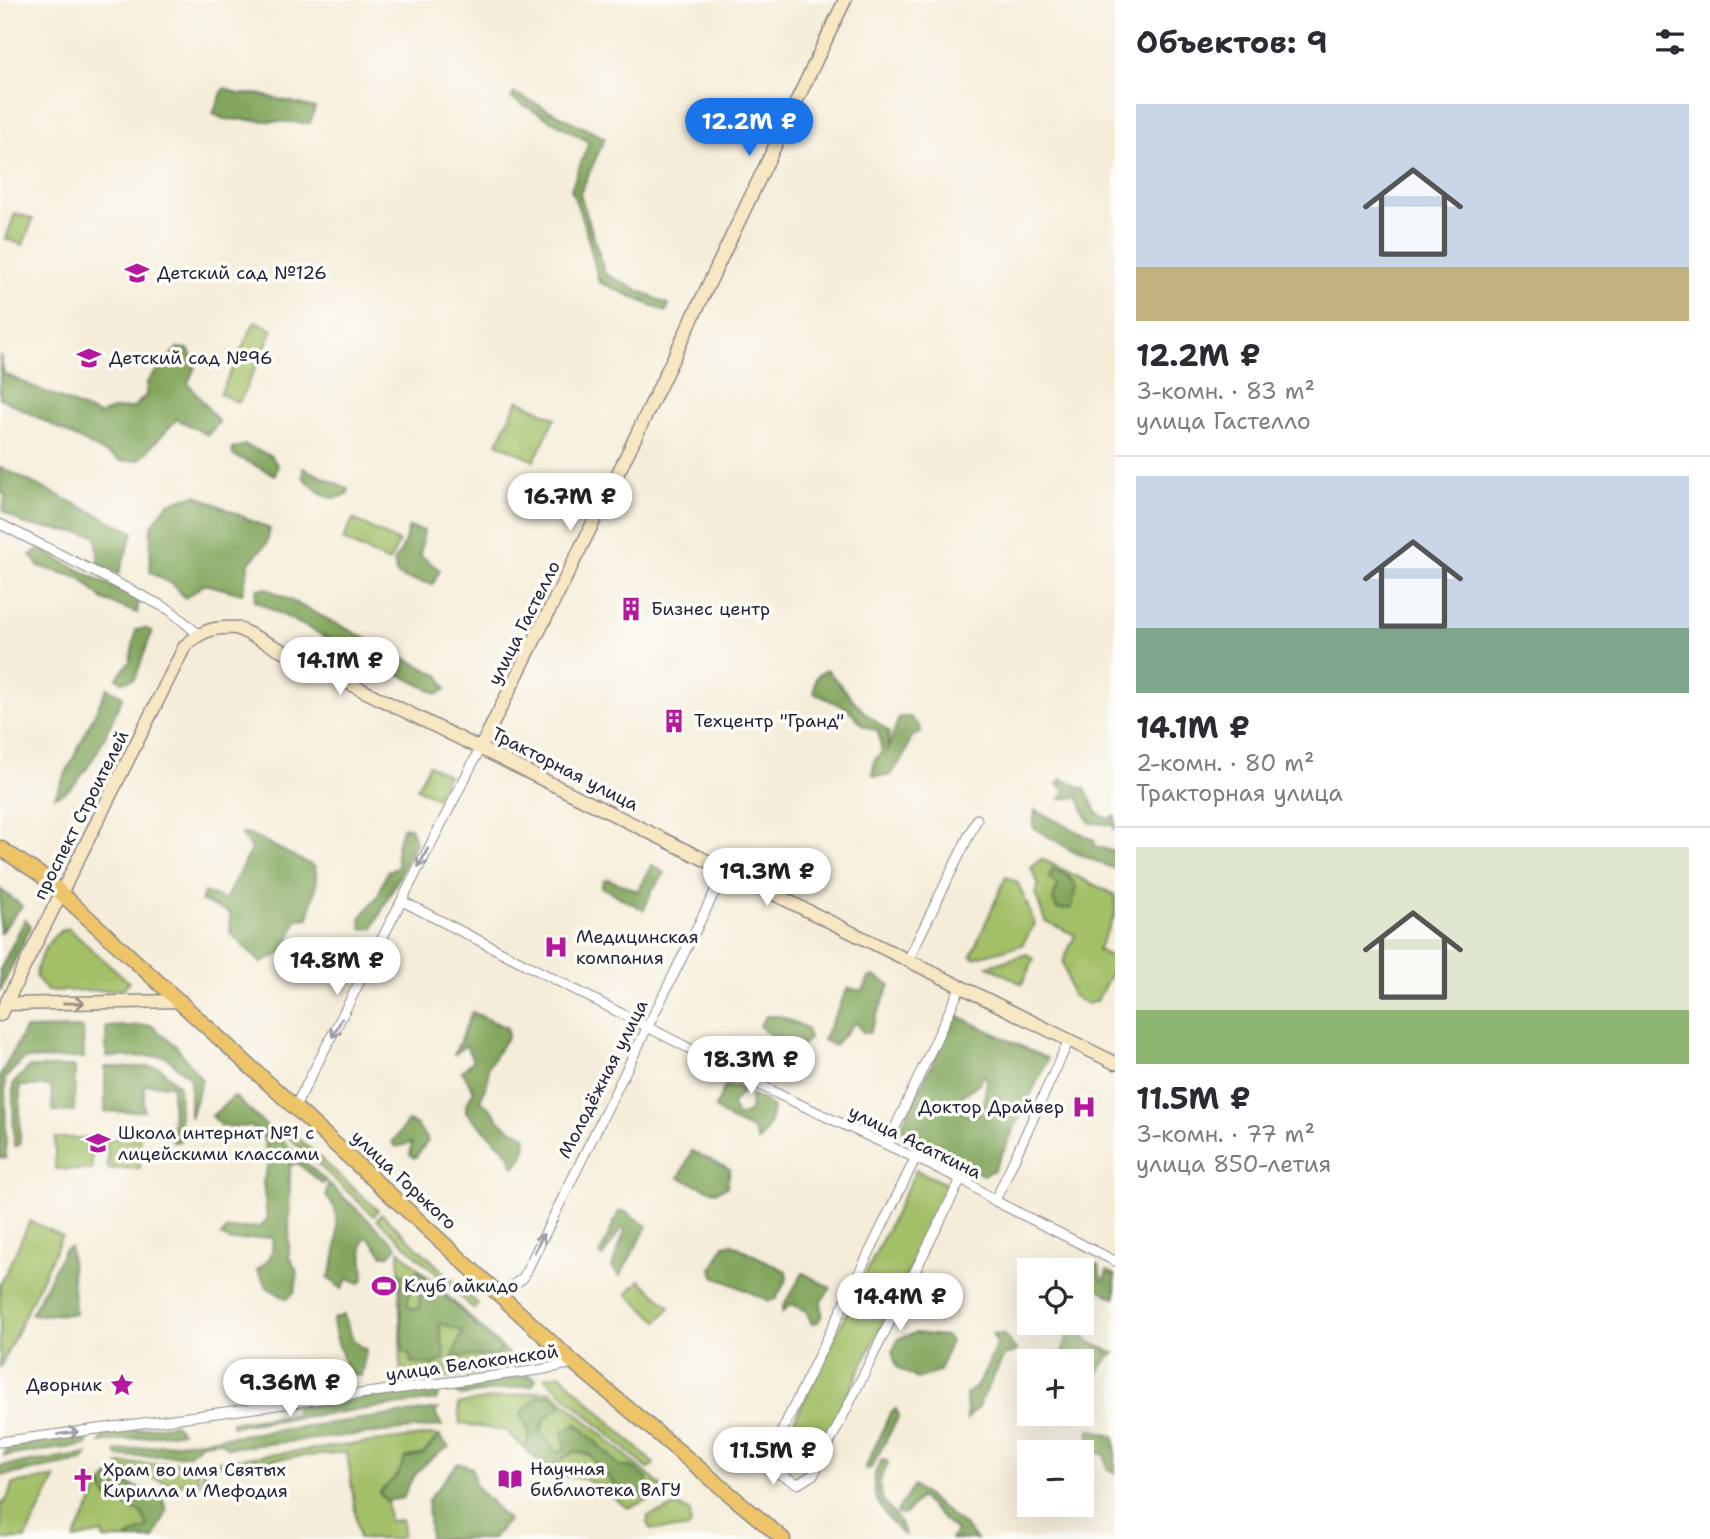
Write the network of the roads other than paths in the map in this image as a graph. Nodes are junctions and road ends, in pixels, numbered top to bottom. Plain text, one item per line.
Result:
1 (845, 0) edge
2 (0, 524) edge
3 (198, 634) junction
4 (481, 747) junction
5 (977, 819) dead end
6 (0, 848) edge
7 (726, 869) junction
8 (60, 893) junction
9 (402, 901) junction
10 (908, 960) junction
11 (961, 986) junction
12 (181, 1001) junction
13 (3, 1009) edge
14 (647, 1026) junction
15 (1069, 1040) junction
16 (1115, 1063) edge
17 (296, 1105) junction
18 (887, 1145) junction
19 (916, 1157) junction
20 (961, 1179) junction
21 (995, 1201) junction
22 (1115, 1261) edge
23 (499, 1295) junction
24 (574, 1363) junction
25 (0, 1443) edge
26 (783, 1539) edge

1 - 4 main road, улица Гастелло
2 - 3 street
3 - 4 main road, Тракторная улица
3 - 8 main road, проспект Строителей
4 - 7 main road, Тракторная улица
4 -> 9 street, улица Гастелло
5 - 10 street
6 - 8 main road, улица Горького
7 - 10 main road, Тракторная улица
7 - 14 street, Молодёжная улица
8 - 12 main road, улица Горького
8 - 13 main road, проспект Строителей
9 - 14 street, улица Асаткина
9 -> 17 street, улица Гастелло
10 - 11 main road, Тракторная улица
11 - 15 main road, Тракторная улица
11 - 18 street
13 -> 12 main road
12 - 17 main road, улица Горького
14 - 18 street, улица Асаткина
23 -> 14 street, Молодёжная улица
15 - 16 main road, Тракторная улица
15 - 21 street
17 - 23 main road, улица Горького
18 - 19 street, улица Асаткина
19 - 20 street, улица Асаткина
19 - 20 street
20 - 21 street, улица Асаткина
21 - 22 street, улица Асаткина
23 - 24 main road, улица Горького
25 -> 24 street, улица Белоконской
24 - 26 main road, улица Горького

